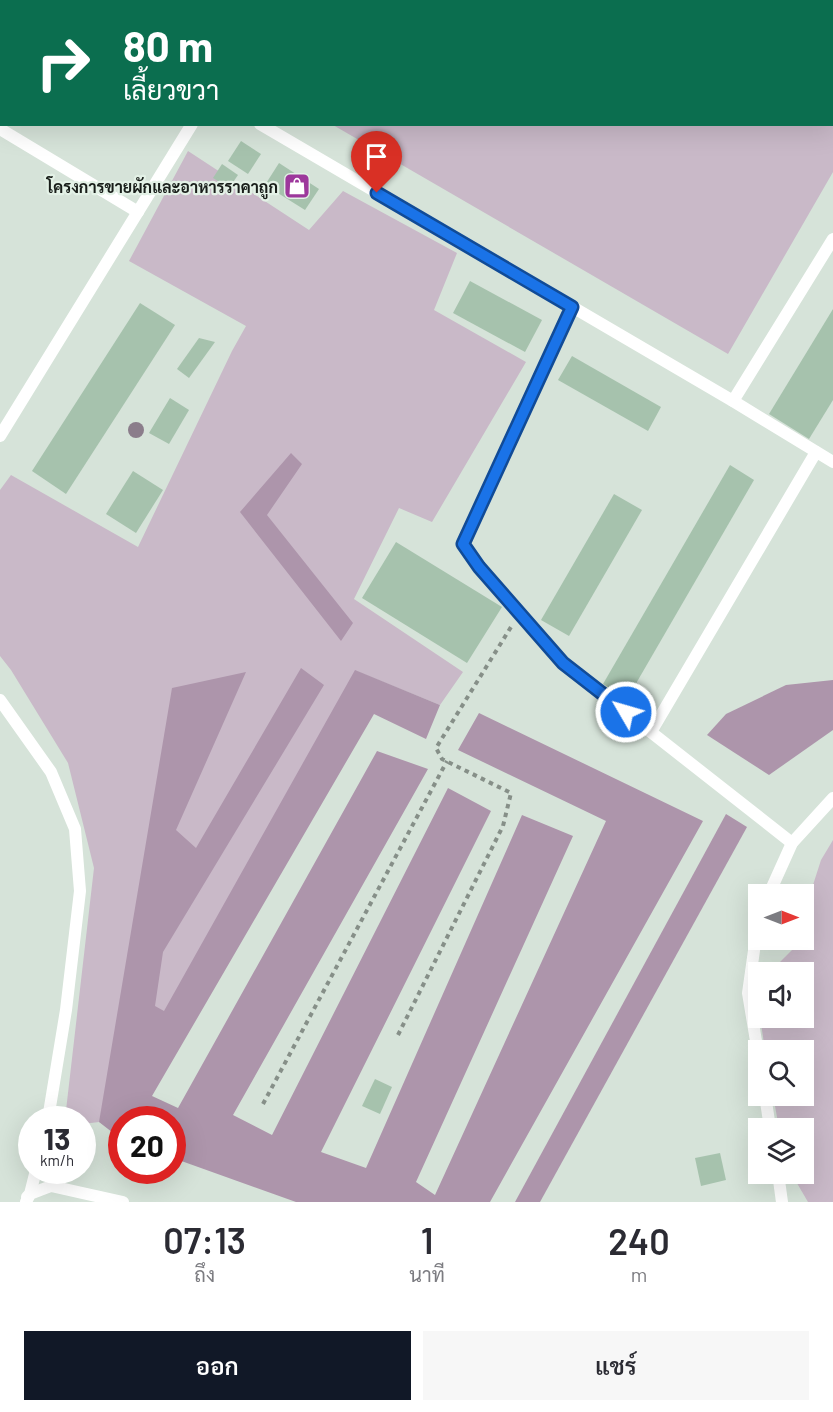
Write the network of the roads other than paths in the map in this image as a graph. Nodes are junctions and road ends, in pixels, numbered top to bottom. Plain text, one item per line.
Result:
1 (191, 126) edge
2 (263, 126) edge
3 (0, 129) edge
4 (138, 212) junction
5 (833, 239) edge
6 (572, 307) junction
7 (733, 401) junction
8 (0, 436) edge
9 (816, 452) junction
10 (833, 462) edge
11 (0, 700) edge
12 (651, 732) junction
13 (833, 798) edge
14 (792, 843) junction
15 (774, 884) edge
16 (754, 950) edge
17 (756, 1040) edge
18 (50, 1106) edge
19 (780, 1184) edge
20 (28, 1198) edge
21 (19, 1202) edge
22 (123, 1202) edge
23 (782, 1202) edge

1 - 4 lane
2 - 6 lane
3 - 4 lane
4 - 8 lane
5 - 7 lane
6 - 7 lane
6 - 12 lane
7 - 9 lane
9 - 10 lane
9 - 12 lane
11 - 18 lane
12 - 14 lane
13 - 14 lane
14 - 15 lane
16 - 17 lane
19 - 23 lane
20 - 21 lane
20 - 22 lane

